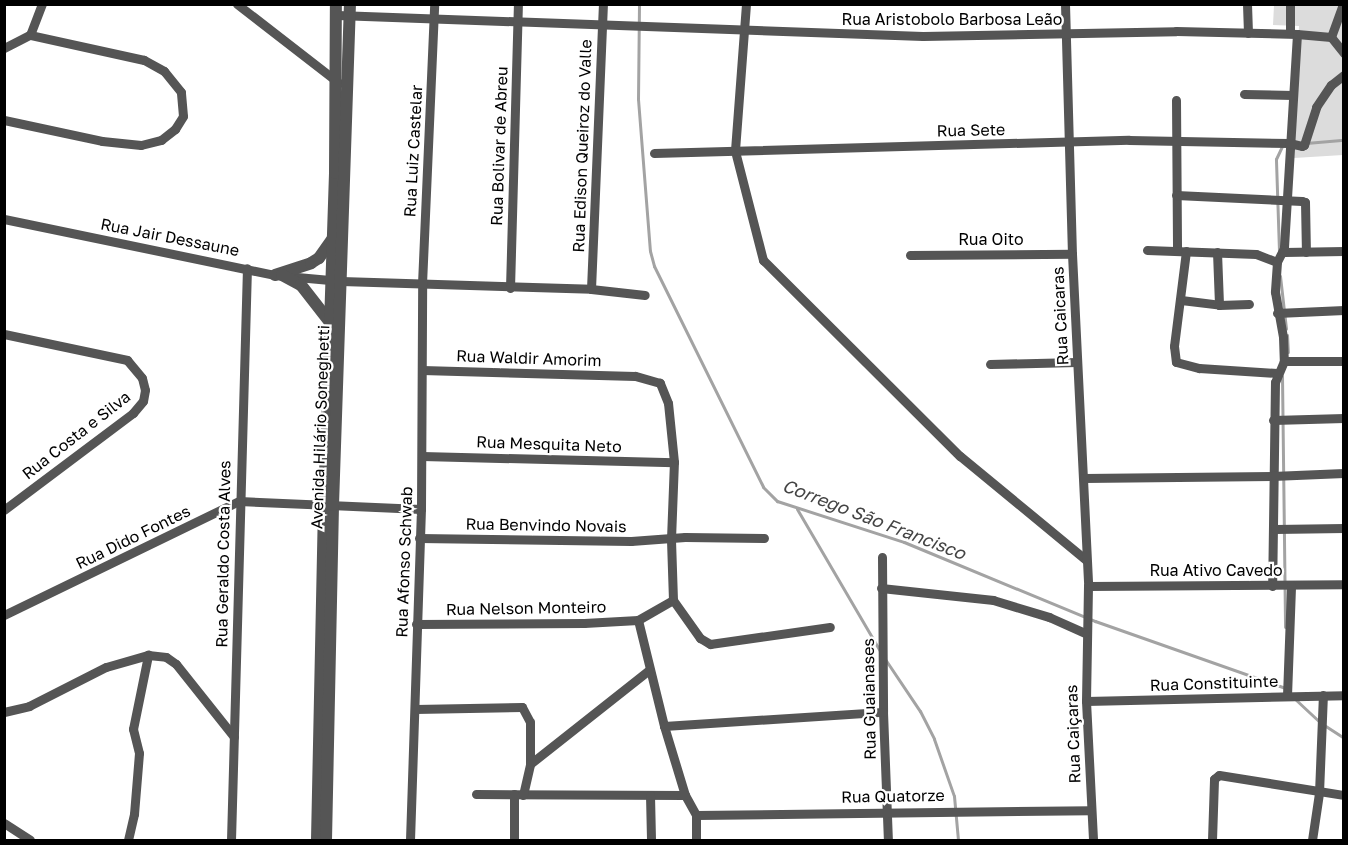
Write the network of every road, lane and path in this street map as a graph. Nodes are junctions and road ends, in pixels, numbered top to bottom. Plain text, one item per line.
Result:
1 (42, 4) edge
2 (237, 4) edge
3 (434, 4) edge
4 (518, 4) edge
5 (603, 4) edge
6 (746, 4) edge
7 (1065, 4) edge
8 (1247, 4) edge
9 (1290, 4) edge
10 (1343, 4) edge
11 (246, 7) edge
12 (336, 10) edge
13 (350, 10) edge
14 (434, 19) junction
15 (517, 23) junction
16 (602, 24) junction
17 (743, 30) junction
18 (1248, 33) junction
19 (1066, 34) junction
20 (1293, 34) junction
21 (30, 35) junction
22 (1331, 37) junction
23 (4, 48) edge
24 (1344, 53) edge
25 (1344, 75) edge
26 (341, 83) junction
27 (1244, 94) dead end
28 (1293, 95) junction
29 (1176, 100) dead end
30 (4, 120) edge
31 (1070, 142) junction
32 (1176, 142) junction
33 (1289, 143) junction
34 (735, 151) junction
35 (654, 153) dead end
36 (340, 173) junction
37 (1176, 195) junction
38 (1287, 200) junction
39 (4, 219) edge
40 (333, 237) junction
41 (1147, 250) dead end
42 (1181, 250) junction
43 (1344, 251) edge
44 (1217, 252) junction
45 (1284, 252) junction
46 (1306, 252) junction
47 (1072, 254) junction
48 (910, 255) dead end
49 (1277, 262) junction
50 (247, 268) junction
51 (278, 275) junction
52 (336, 281) junction
53 (422, 284) junction
54 (510, 288) junction
55 (591, 289) junction
56 (645, 295) dead end
57 (1181, 300) junction
58 (1248, 304) dead end
59 (1220, 305) junction
60 (1344, 310) edge
61 (1277, 313) junction
62 (329, 321) junction
63 (4, 334) edge
64 (1344, 361) edge
65 (1077, 362) junction
66 (1284, 362) junction
67 (990, 364) dead end
68 (422, 370) junction
69 (1277, 373) junction
70 (1344, 418) edge
71 (1273, 420) junction
72 (422, 456) junction
73 (674, 462) junction
74 (1344, 472) edge
75 (1272, 476) junction
76 (1084, 478) junction
77 (239, 501) junction
78 (329, 505) junction
79 (421, 509) junction
80 (4, 510) edge
81 (1344, 528) edge
82 (1275, 529) junction
83 (419, 538) junction
84 (764, 538) dead end
85 (671, 539) junction
86 (882, 557) dead end
87 (1086, 560) junction
88 (1344, 584) edge
89 (1291, 585) junction
90 (1088, 586) junction
91 (1272, 586) junction
92 (881, 588) junction
93 (327, 592) junction
94 (673, 600) junction
95 (4, 615) edge
96 (638, 620) junction
97 (416, 624) junction
98 (831, 627) dead end
99 (1085, 629) junction
100 (148, 655) junction
101 (650, 670) junction
102 (1287, 692) junction
103 (1323, 695) junction
104 (1344, 695) edge
105 (1086, 701) junction
106 (415, 709) junction
107 (4, 712) edge
108 (883, 712) junction
109 (664, 726) junction
110 (234, 737) junction
111 (530, 764) junction
112 (1319, 793) junction
113 (476, 794) dead end
114 (518, 795) junction
115 (650, 795) junction
116 (685, 795) junction
117 (1344, 795) edge
118 (1091, 810) junction
119 (887, 811) junction
120 (696, 815) junction
121 (4, 823) edge
122 (30, 840) edge
123 (128, 840) edge
124 (231, 840) edge
125 (317, 840) edge
126 (326, 840) edge
127 (410, 840) edge
128 (514, 840) edge
129 (651, 840) edge
130 (696, 840) edge
131 (888, 840) edge
132 (1093, 840) edge
133 (1212, 840) edge
134 (1312, 840) edge

1 - 21 street
2 - 11 street
3 - 14 street, Rua Luiz Castelar
4 - 15 street, Rua Bolivar de Abreu
5 - 16 street, Rua Edison Queiroz do Valle
6 - 17 street
7 - 19 street, Rua Caicaras
8 - 18 street
9 - 20 street
10 - 22 street
11 - 26 street
12 - 13 street, Rua Aristobolo Barbosa Leão
12 - 26 street, Avenida Hilário Soneghetti
13 - 14 street, Rua Aristobolo Barbosa Leão
13 - 26 street, Avenida Hilário Soneghetti
14 - 15 street, Rua Aristobolo Barbosa Leão
14 - 53 street, Rua Luiz Castelar
15 - 16 street, Rua Aristobolo Barbosa Leão
15 - 54 street, Rua Bolivar de Abreu
16 - 17 street, Rua Aristobolo Barbosa Leão
16 - 55 street, Rua Edison Queiroz do Valle
17 - 19 street, Rua Aristobolo Barbosa Leão
17 - 34 street
18 - 19 street, Rua Aristobolo Barbosa Leão
18 - 20 street, Rua Aristobolo Barbosa Leão
19 - 31 street, Rua Caicaras
20 - 22 street, Rua Aristobolo Barbosa Leão
20 - 28 street
21 - 23 street
21 - 30 street
22 - 24 street
25 - 33 street
26 - 36 street, Avenida Hilário Soneghetti
27 - 28 street
28 - 33 street
29 - 32 street
31 - 32 street, Rua Sete
31 - 34 street, Rua Sete
31 - 47 street, Rua Caicaras
32 - 33 street, Rua Sete
32 - 37 street
33 - 38 street
34 - 35 street, Rua Sete
34 - 87 street
36 - 40 street, Avenida Hilário Soneghetti
36 - 52 street, Avenida Hilário Soneghetti
37 - 38 street
37 - 42 street
38 - 45 street
38 - 46 street
39 - 50 street, Rua Jair Dessaune
40 - 51 street
40 - 52 street, Avenida Hilário Soneghetti
41 - 42 street
42 - 44 street
42 - 57 street
43 - 46 street
44 - 49 street
44 - 59 street
45 - 46 street
45 - 49 street
47 - 48 street, Rua Oito
47 - 65 street, Rua Caicaras
49 - 61 street
50 - 51 street, Rua Jair Dessaune
50 - 77 street, Rua Geraldo Costa Alves
51 - 52 street, Rua Jair Dessaune
51 - 62 street
52 - 53 street, Rua Jair Dessaune
52 - 62 street, Avenida Hilário Soneghetti
52 - 78 street, Avenida Hilário Soneghetti
53 - 54 street, Rua Jair Dessaune
53 - 68 street, Rua Afonso Schwab
54 - 55 street, Rua Jair Dessaune
55 - 56 street, Rua Jair Dessaune
57 - 59 street
57 - 69 street
58 - 59 street
60 - 61 street
61 - 66 street
62 - 78 street, Avenida Hilário Soneghetti
63 - 80 street, Rua Costa e Silva
64 - 66 street
65 - 67 street
65 - 76 street, Rua Caicaras
66 - 69 street
68 - 72 street, Rua Afonso Schwab
68 - 73 street, Rua Waldir Amorim
69 - 71 street
70 - 71 street
71 - 75 street
72 - 73 street, Rua Mesquita Neto
72 - 79 street, Rua Afonso Schwab
73 - 85 street
74 - 75 street
75 - 76 street
75 - 82 street
76 - 87 street, Rua Caicaras
77 - 78 street, Rua Dido Fontes
77 - 95 street, Rua Dido Fontes
77 - 110 street, Rua Geraldo Costa Alves
78 - 79 street, Rua Dido Fontes
78 - 93 street, Avenida Hilário Soneghetti
79 - 83 street, Rua Afonso Schwab
81 - 82 street
82 - 91 street
83 - 85 street, Rua Benvindo Novais
83 - 97 street, Rua Afonso Schwab
84 - 85 street, Rua Benvindo Novais
85 - 94 street
86 - 92 street, Rua Guaianases
87 - 90 street, Rua Caicaras
88 - 89 street, Rua Ativo Cavedo
89 - 91 street, Rua Ativo Cavedo
89 - 102 street
90 - 91 street, Rua Ativo Cavedo
90 - 99 street, Rua Caicaras
92 - 99 street
92 - 108 street, Rua Guaianases
93 - 125 street, Avenida Hilário Soneghetti
93 - 126 street, Avenida Hilário Soneghetti
94 - 96 street
94 - 98 street
96 - 97 street, Rua Nelson Monteiro
96 - 101 street
97 - 106 street, Rua Afonso Schwab
99 - 105 street, Rua Caiçaras
100 - 107 street
100 - 110 street
100 - 123 street
101 - 109 street
101 - 111 street
102 - 103 street, Rua Constituinte
102 - 105 street, Rua Constituinte
103 - 104 street, Rua Constituinte
103 - 112 street
105 - 118 street, Rua Caiçaras
106 - 111 street
106 - 127 street, Rua Afonso Schwab
108 - 109 street
108 - 119 street, Rua Guaianases
109 - 116 street
110 - 124 street, Rua Geraldo Costa Alves
111 - 114 street
112 - 117 street
112 - 133 street
112 - 134 street
113 - 114 street
114 - 115 street
114 - 128 street
115 - 116 street
115 - 129 street
116 - 120 street
118 - 119 street, Rua Quatorze
118 - 132 street, Rua Caiçaras
119 - 120 street, Rua Quatorze
119 - 131 street, Rua Guaianases
120 - 130 street
121 - 122 street

